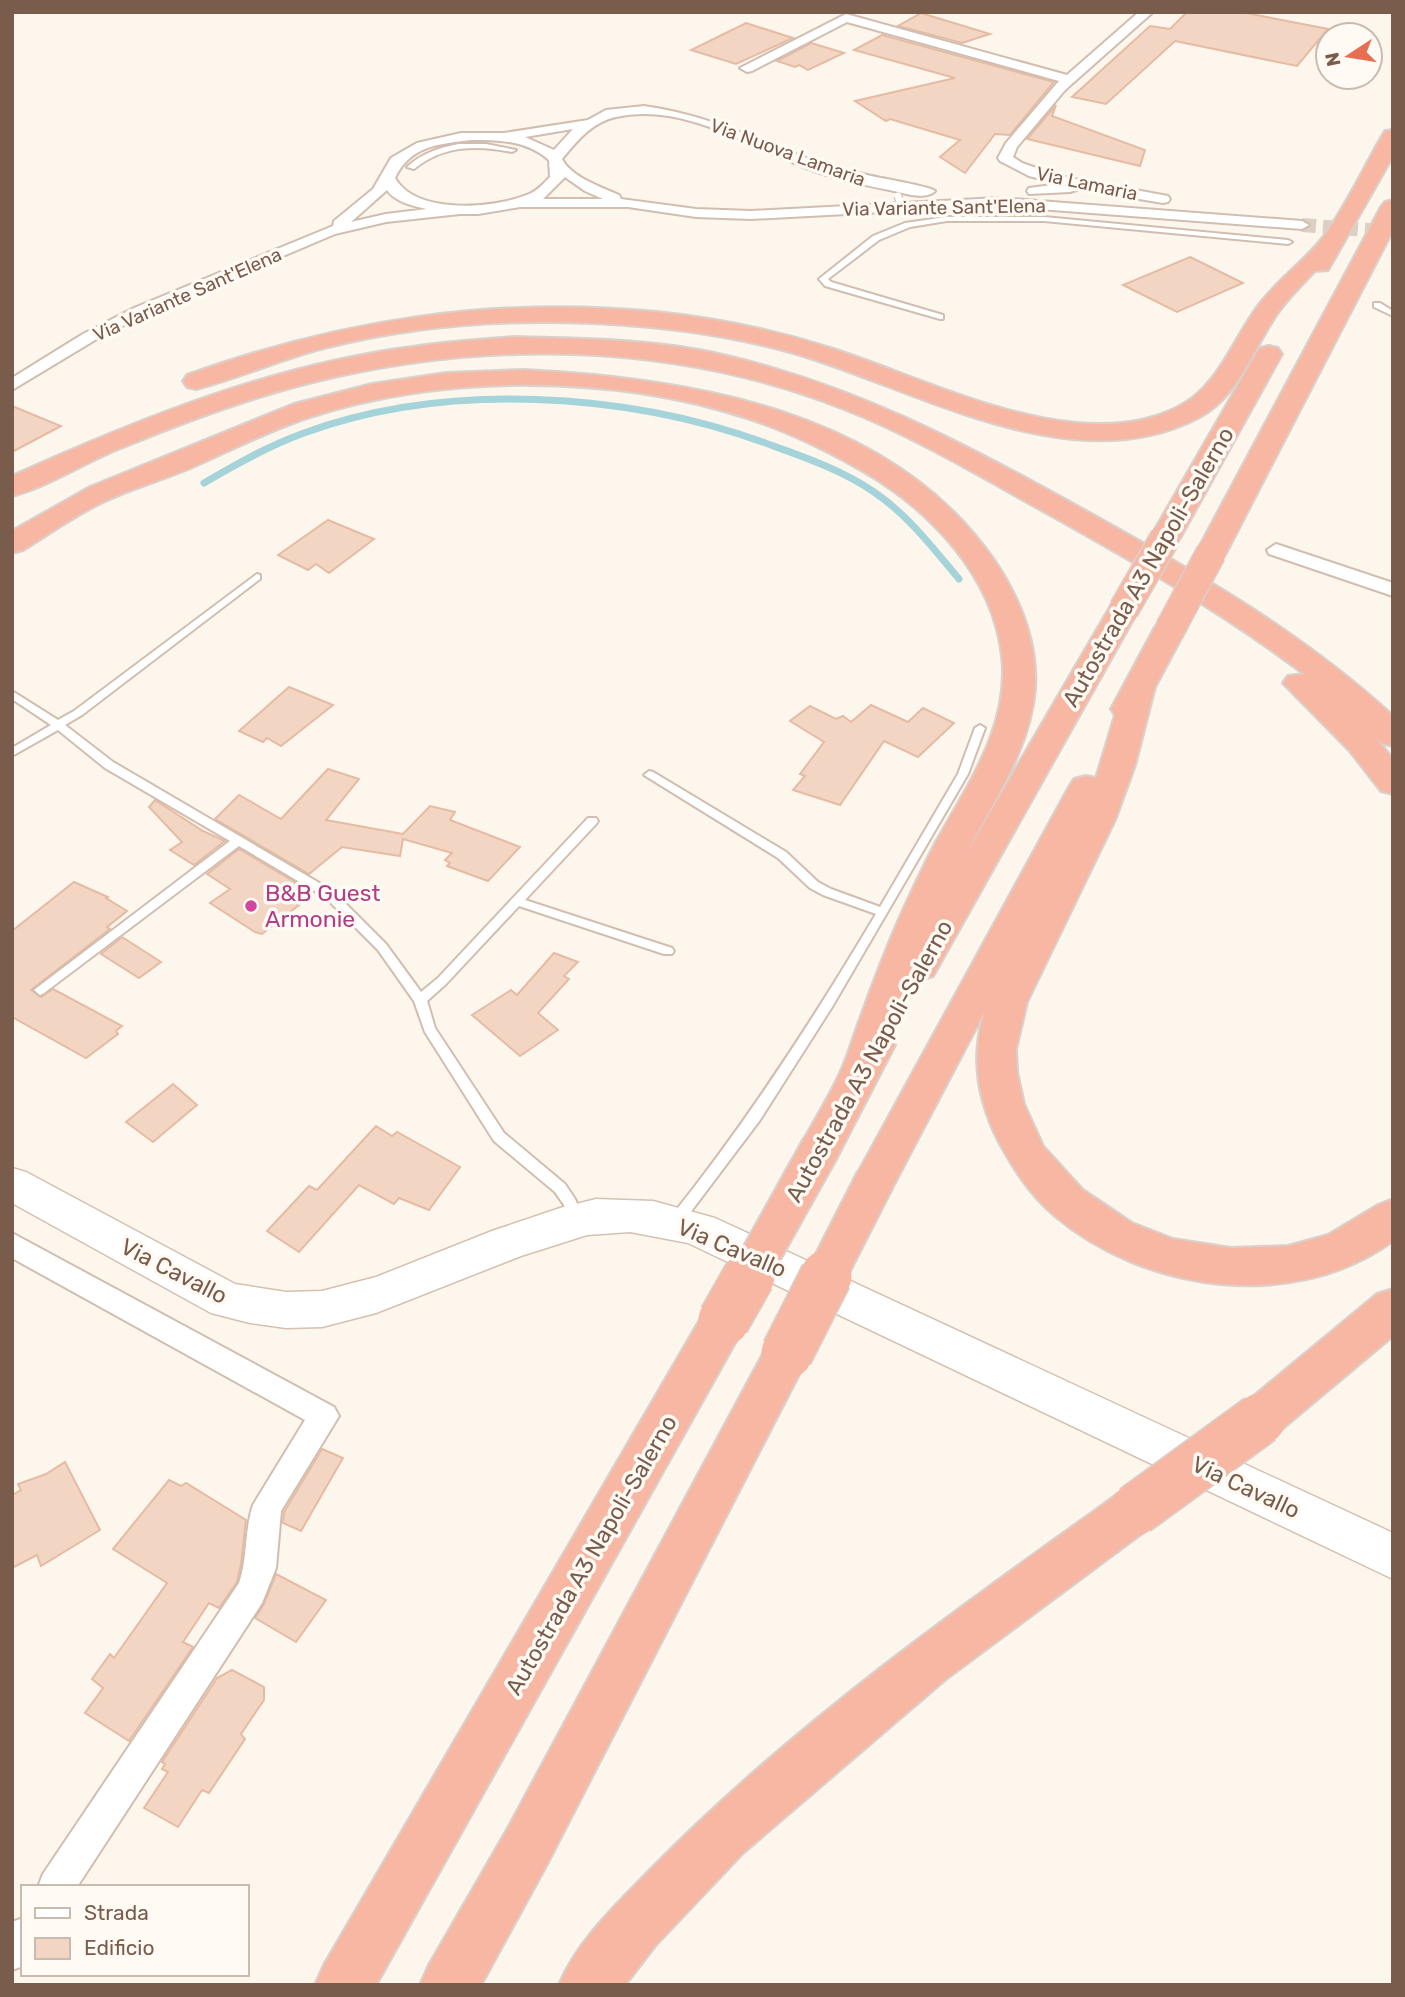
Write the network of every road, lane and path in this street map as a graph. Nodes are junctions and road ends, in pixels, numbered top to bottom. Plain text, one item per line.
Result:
1 (1147, 12) edge
2 (747, 68) dead end
3 (1068, 79) junction
4 (585, 123) junction
5 (493, 136) junction
6 (1393, 136) edge
7 (512, 150) dead end
8 (557, 163) junction
9 (411, 167) dead end
10 (388, 176) junction
11 (1082, 183) junction
12 (896, 192) junction
13 (1168, 200) dead end
14 (521, 203) junction
15 (628, 203) junction
16 (1393, 207) edge
17 (454, 211) junction
18 (908, 225) junction
19 (1302, 225) tunnel mouth
20 (330, 231) junction
21 (1289, 242) dead end
22 (1331, 243) junction
23 (1377, 305) dead end
24 (1393, 314) edge
25 (940, 317) dead end
26 (12, 385) edge
27 (12, 463) edge
28 (12, 487) edge
29 (89, 498) junction
30 (12, 544) edge
31 (1276, 550) dead end
32 (257, 577) dead end
33 (1393, 590) edge
34 (1139, 688) junction
35 (12, 694) edge
36 (58, 725) junction
37 (980, 728) dead end
38 (1393, 735) edge
39 (12, 752) edge
40 (649, 775) dead end
41 (1393, 782) edge
42 (592, 821) dead end
43 (239, 840) junction
44 (515, 901) junction
45 (882, 912) junction
46 (668, 951) dead end
47 (40, 990) dead end
48 (420, 1000) junction
49 (862, 1068) junction
50 (12, 1184) edge
51 (1393, 1217) edge
52 (577, 1221) junction
53 (675, 1223) junction
54 (12, 1244) edge
55 (1393, 1308) edge
56 (1393, 1557) edge
57 (57, 1885) edge
58 (344, 1985) edge
59 (449, 1985) edge
60 (588, 1985) edge

1 - 3 street, Via Lamaria
2 - 3 street
3 - 11 street, Via Lamaria
4 - 5 street, Via Nuova Lamaria
4 - 8 street
4 - 12 street, Via Nuova Lamaria
5 - 8 street, Via Variante Sant'Elena
5 - 10 street, Via Variante Sant'Elena
6 - 22 highway, Autostrada A3 Napoli-Salerno
7 - 9 lane
8 - 14 street
8 - 15 street, Via Variante Sant'Elena
10 - 17 street
10 - 20 street, Via Variante Sant'Elena
11 - 12 street, Via Nuova Lamaria
11 - 13 street, Via Lamaria
12 - 18 lane, bridge
14 - 15 street, Via Variante Sant'Elena
14 - 17 street
15 - 19 street, Via Variante Sant'Elena
16 - 34 highway, Autostrada A3 Napoli-Salerno, bridge
17 - 20 street, Via Variante Sant'Elena
18 - 21 lane
18 - 25 lane
20 - 26 street, Via Variante Sant'Elena
22 - 27 highway
22 - 49 highway, Autostrada A3 Napoli-Salerno, bridge
23 - 24 lane
28 - 38 highway
29 - 30 highway
29 - 41 highway
29 - 49 highway
31 - 33 street
32 - 36 lane
34 - 51 highway
34 - 59 highway, Autostrada A3 Napoli-Salerno, bridge
35 - 36 lane
36 - 39 lane
36 - 43 lane
37 - 45 lane
40 - 45 lane
42 - 44 lane
43 - 47 lane
43 - 48 lane
44 - 46 lane
44 - 48 lane
45 - 53 lane
48 - 52 lane
49 - 58 highway, Autostrada A3 Napoli-Salerno, bridge
50 - 52 main road, Via Cavallo
52 - 53 main road, Via Cavallo
53 - 56 main road, Via Cavallo
54 - 57 street
55 - 60 highway, bridge

